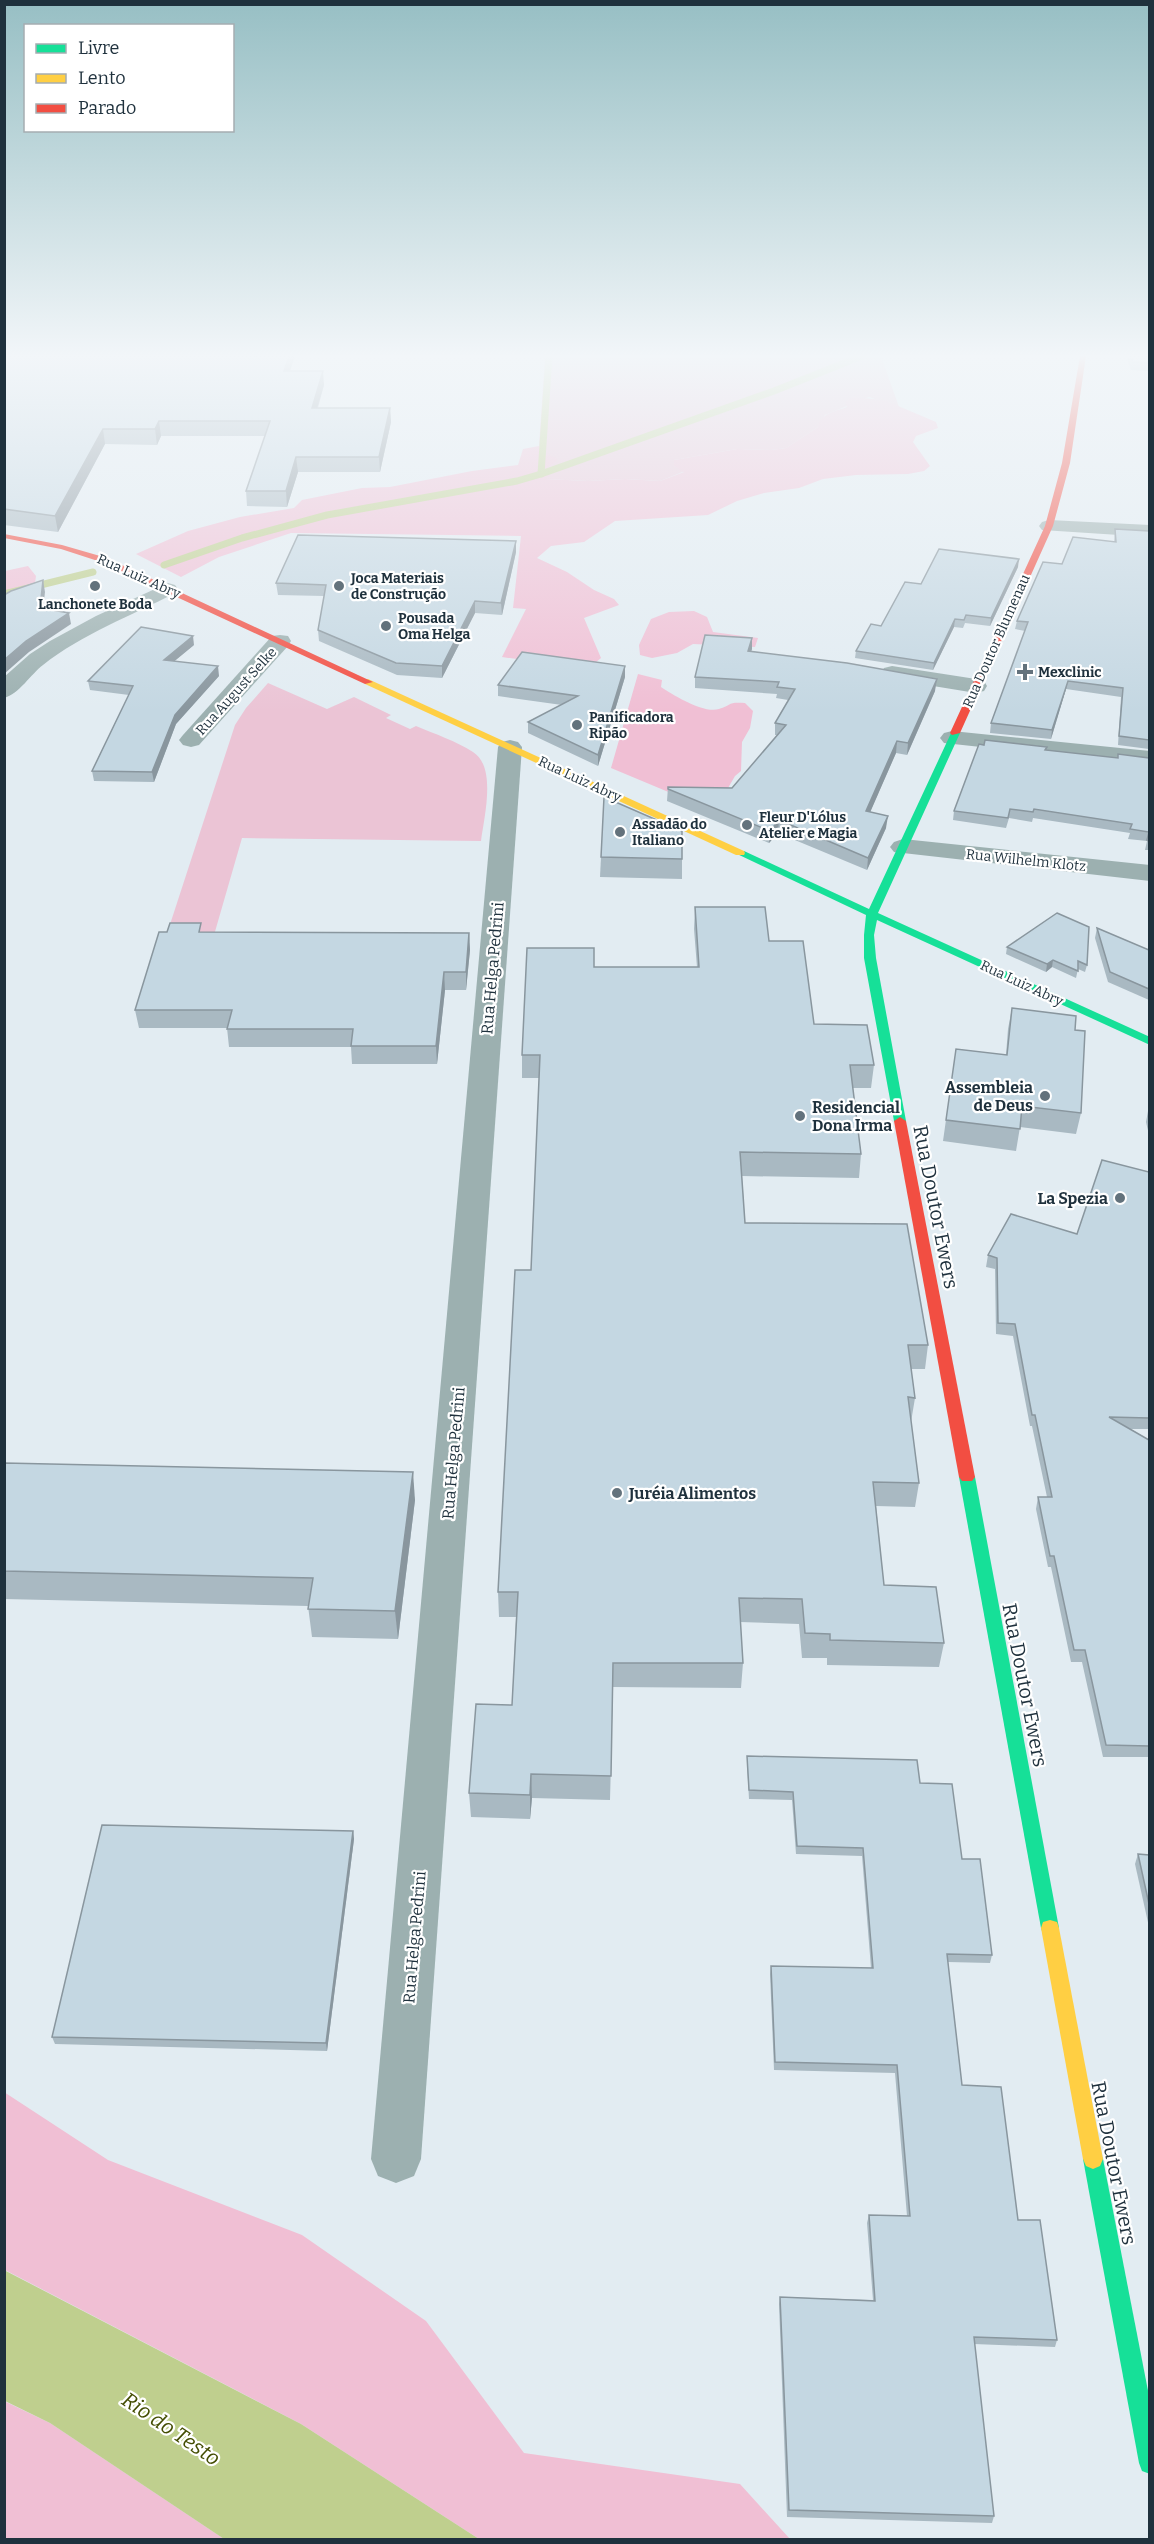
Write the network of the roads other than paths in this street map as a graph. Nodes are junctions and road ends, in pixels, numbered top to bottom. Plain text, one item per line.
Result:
1 (1062, 475) edge
2 (1049, 526) junction
3 (1149, 531) edge
4 (4, 536) edge
5 (168, 590) junction
6 (280, 641) junction
7 (870, 669) edge
8 (976, 686) junction
9 (4, 692) edge
10 (952, 738) junction
11 (191, 740) dead end
12 (510, 747) junction
13 (1149, 758) edge
14 (903, 847) junction
15 (1149, 873) edge
16 (872, 914) junction
17 (1149, 1042) edge
18 (396, 2159) dead end
19 (1149, 2463) edge

1 - 2 street, Rua Doutor Blumenau
2 - 3 street
2 - 8 street, Rua Doutor Blumenau
4 - 5 street, Rua Luiz Abry
5 - 6 street, Rua Luiz Abry
5 - 9 street
6 - 11 street, Rua August Selke
6 - 12 street, Rua Luiz Abry
7 - 8 street
8 - 10 street, Rua Doutor Blumenau
10 - 13 street
10 - 14 street, Rua Doutor Blumenau
12 - 16 street, Rua Luiz Abry
12 - 18 street, Rua Helga Pedrini
14 - 15 street, Rua Wilhelm Klotz
14 - 16 street, Rua Doutor Blumenau
16 - 17 street, Rua Luiz Abry
16 - 19 street, Rua Doutor Ewers

